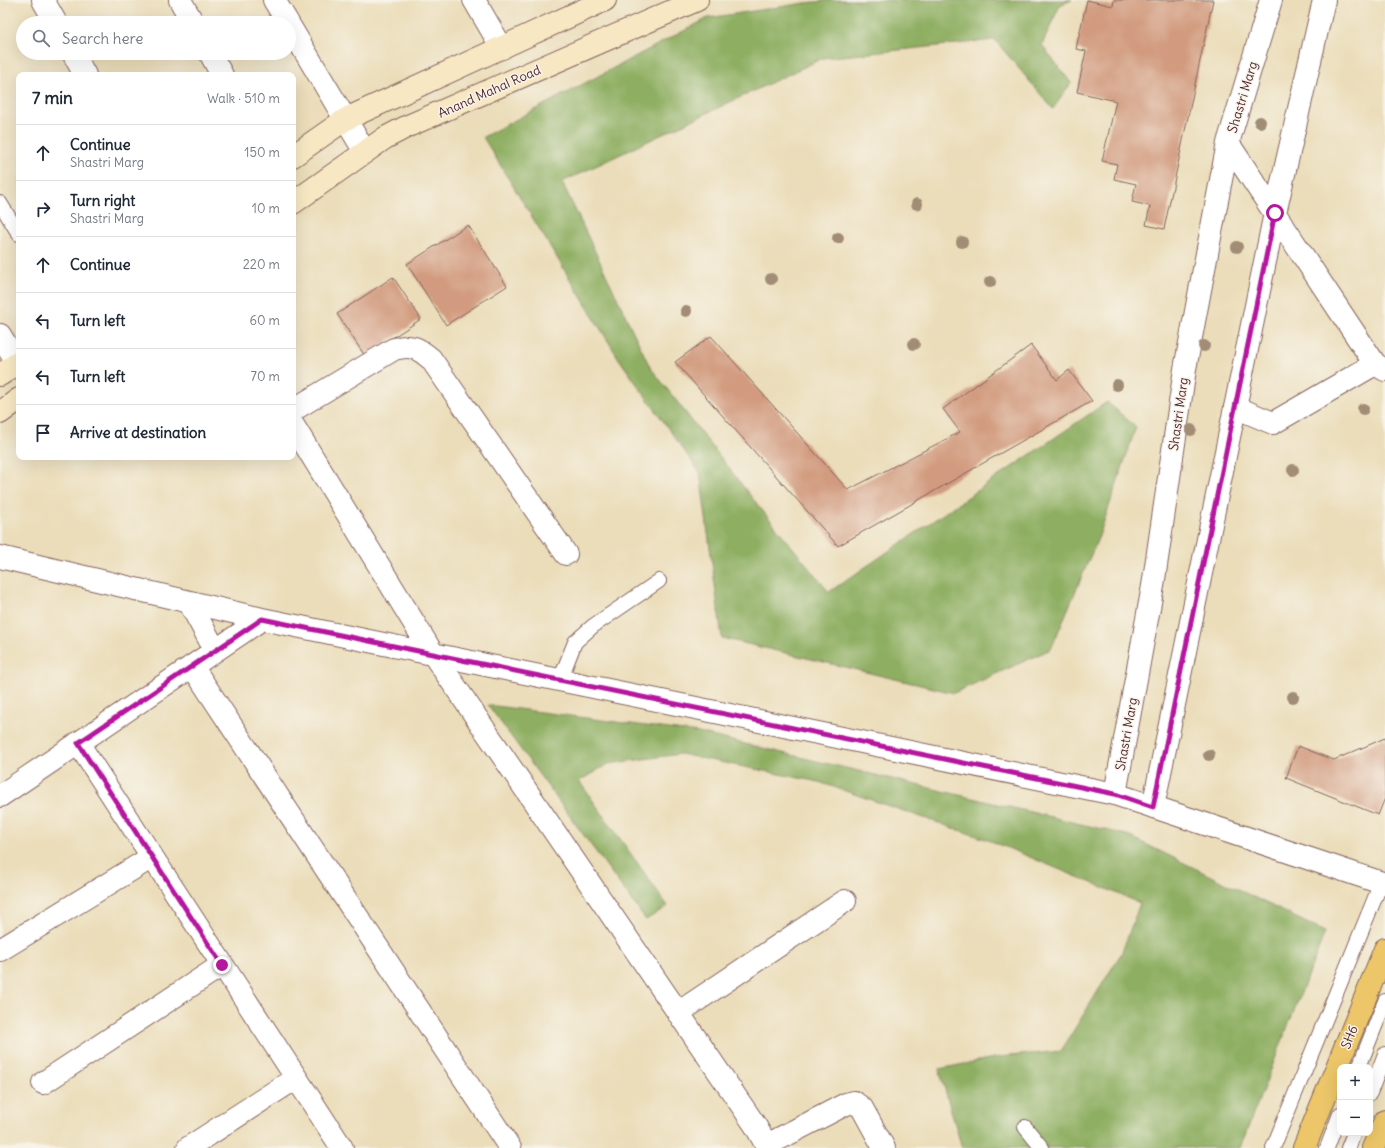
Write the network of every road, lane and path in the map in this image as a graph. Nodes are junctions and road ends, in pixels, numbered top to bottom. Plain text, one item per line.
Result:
1 (43, 0) edge
2 (180, 0) edge
3 (274, 0) edge
4 (474, 0) edge
5 (605, 0) edge
6 (697, 0) edge
7 (1271, 0) edge
8 (1324, 0) edge
9 (52, 16) edge
10 (189, 16) edge
11 (283, 16) edge
12 (296, 37) edge
13 (502, 48) junction
14 (77, 60) edge
15 (214, 60) edge
16 (83, 72) edge
17 (220, 72) edge
18 (346, 119) junction
19 (1228, 143) junction
20 (365, 152) junction
21 (296, 154) edge
22 (296, 200) edge
23 (0, 203) edge
24 (1275, 213) junction
25 (16, 229) edge
26 (0, 335) edge
27 (12, 366) edge
28 (1380, 367) edge
29 (16, 401) edge
30 (1235, 407) junction
31 (296, 408) edge
32 (0, 413) edge
33 (296, 430) edge
34 (566, 554) dead end
35 (0, 557) edge
36 (659, 581) dead end
37 (189, 602) junction
38 (262, 619) junction
39 (215, 650) junction
40 (433, 654) junction
41 (192, 666) junction
42 (560, 680) junction
43 (78, 743) junction
44 (1115, 794) junction
45 (0, 796) edge
46 (1153, 807) junction
47 (152, 857) junction
48 (1383, 884) edge
49 (845, 901) dead end
50 (1385, 949) edge
51 (0, 950) edge
52 (222, 965) junction
53 (1385, 1001) edge
54 (678, 1012) junction
55 (1385, 1054) edge
56 (1360, 1064) edge
57 (296, 1078) junction
58 (43, 1083) dead end
59 (1373, 1084) edge
60 (1385, 1120) edge
61 (1337, 1122) edge
62 (1026, 1127) dead end
63 (1353, 1136) edge
64 (768, 1146) edge
65 (188, 1148) edge
66 (342, 1148) edge
67 (510, 1148) edge
68 (884, 1148) edge
69 (1042, 1148) edge
70 (1273, 1148) edge
71 (1304, 1148) edge
72 (1327, 1148) edge
73 (1348, 1148) edge
74 (1373, 1148) edge

1 - 9 street
2 - 10 street
3 - 11 street
4 - 13 street
5 - 13 main road
6 - 20 main road, Anand Mahal Road
7 - 19 street, Shastri Marg
8 - 24 street
12 - 18 street
13 - 18 main road
14 - 16 street
15 - 17 street
18 - 20 street
18 - 21 main road
19 - 24 street
19 - 44 street, Shastri Marg
20 - 22 main road, Anand Mahal Road
23 - 25 lane
24 - 28 street
24 - 30 street
26 - 27 street
28 - 30 street
29 - 32 main road
30 - 46 street
31 - 34 street
33 - 40 street
35 - 37 street
36 - 42 lane
37 - 38 street
37 - 39 street
38 - 39 street
38 - 40 street
39 - 41 street
40 - 42 street
40 - 54 street
41 - 43 street
41 - 67 street
42 - 44 street
43 - 45 street
43 - 47 street
44 - 46 street
46 - 48 street
47 - 51 street
47 - 52 street
48 - 70 lane
49 - 54 street
50 - 71 main road, SH6
52 - 57 street
52 - 58 street
53 - 56 lane
54 - 64 street
55 - 59 lane
57 - 65 street
57 - 66 street
60 - 74 main road
61 - 72 lane
62 - 69 lane
63 - 73 lane
64 - 68 street

